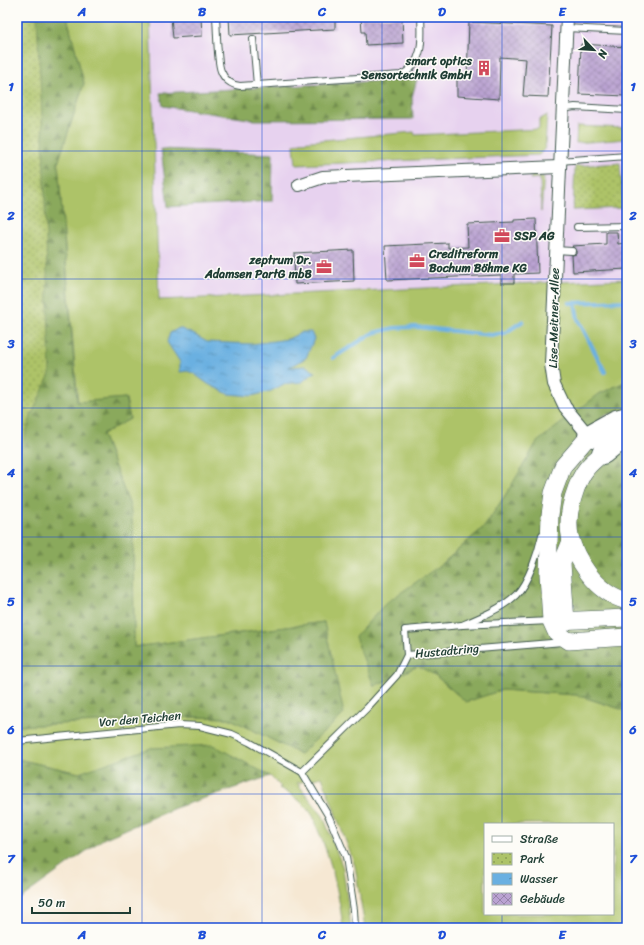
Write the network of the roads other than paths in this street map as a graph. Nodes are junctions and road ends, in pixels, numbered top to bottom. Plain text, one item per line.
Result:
1 (216, 17) edge
2 (421, 17) edge
3 (566, 23) edge
4 (627, 31) edge
5 (253, 39) dead end
6 (257, 85) junction
7 (562, 109) junction
8 (627, 110) edge
9 (627, 156) edge
10 (559, 164) junction
11 (299, 185) dead end
12 (627, 226) edge
13 (577, 228) dead end
14 (555, 250) junction
15 (572, 251) dead end
16 (627, 418) edge
17 (589, 436) junction
18 (627, 440) edge
19 (602, 453) junction
20 (553, 493) junction
21 (571, 541) junction
22 (627, 601) edge
23 (627, 618) edge
24 (462, 625) junction
25 (564, 629) junction
26 (627, 637) edge
27 (407, 655) junction
28 (17, 741) edge
29 (302, 772) junction
30 (355, 928) edge

1 - 6 lane
2 - 6 lane
3 - 4 lane, Lise-Meitner-Allee
3 - 7 street, Lise-Meitner-Allee
5 - 6 lane
7 - 8 lane
7 - 10 street, Lise-Meitner-Allee
9 - 10 lane
10 - 11 street
10 - 14 street, Lise-Meitner-Allee
12 - 13 lane
14 - 15 lane
14 - 17 street, Lise-Meitner-Allee
16 - 17 highway
17 - 19 street, Lise-Meitner-Allee
17 - 20 street, Hustadtring
18 - 19 highway
19 - 21 street
20 - 24 lane, Hustadtring
20 - 25 street, Hustadtring
21 - 22 street
21 - 25 street
23 - 25 street, Hustadtring
24 - 25 lane, Hustadtring
24 - 27 lane, Hustadtring
25 - 26 street, Hustadtring
25 - 27 lane, Hustadtring
27 - 29 lane
28 - 29 lane, Vor den Teichen
29 - 30 lane, Vor den Teichen

